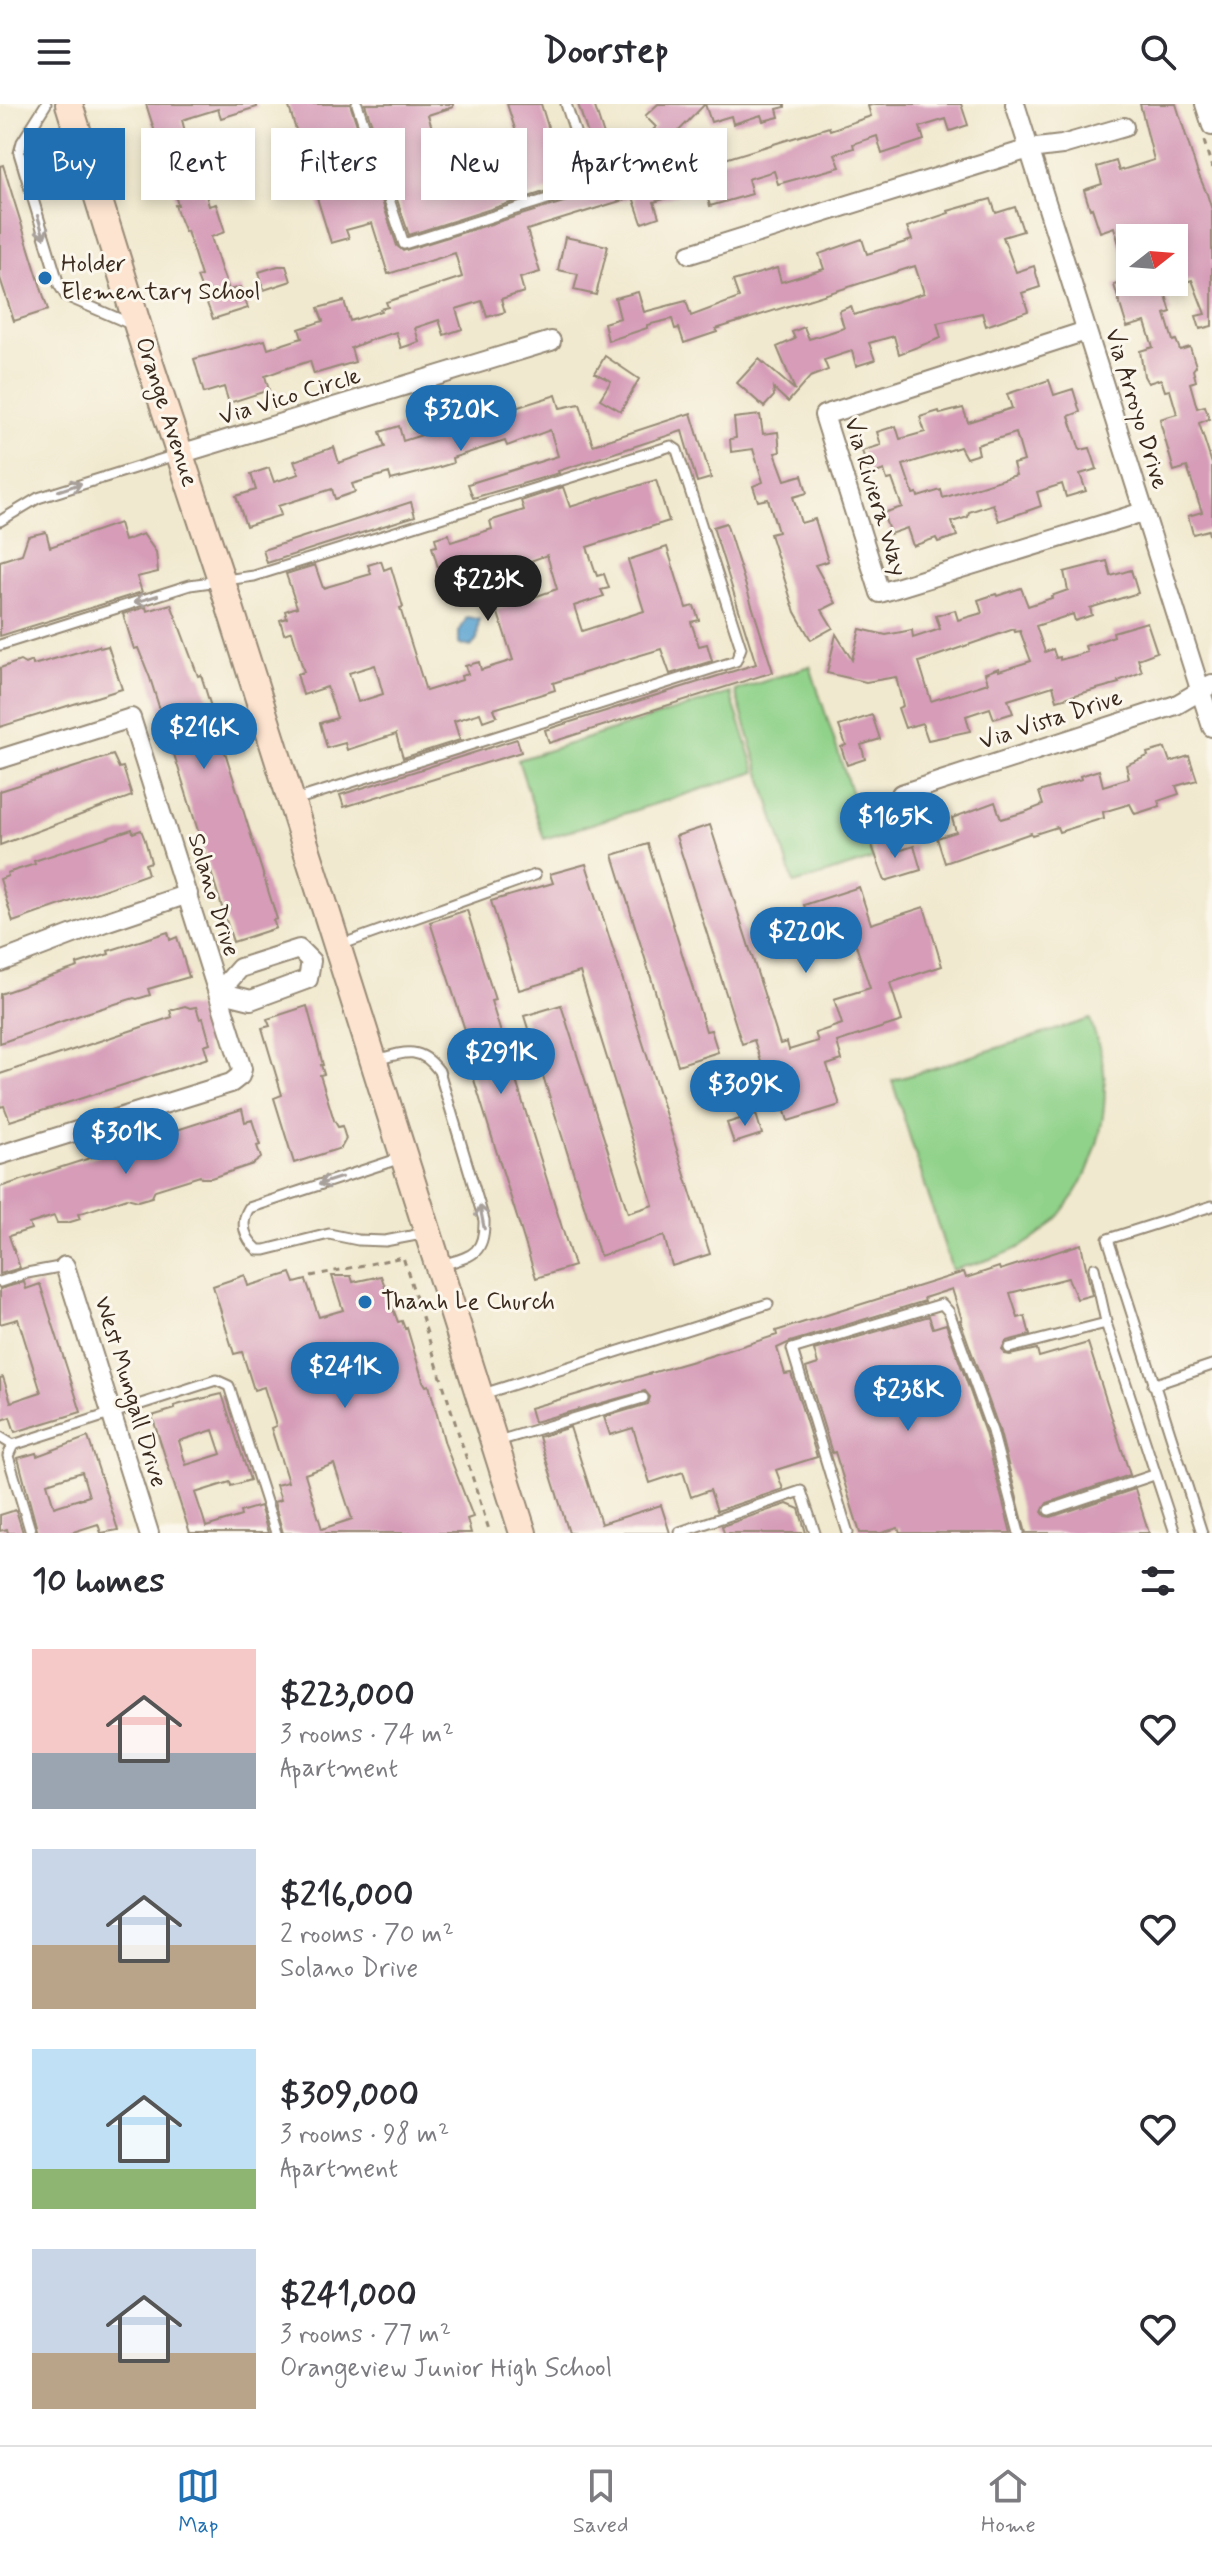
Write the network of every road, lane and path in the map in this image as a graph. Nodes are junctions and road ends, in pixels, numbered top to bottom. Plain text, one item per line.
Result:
1 (46, 104) edge
2 (69, 104) edge
3 (357, 104) edge
4 (566, 104) edge
5 (1015, 104) edge
6 (1205, 104) edge
7 (1212, 126) edge
8 (1124, 127) dead end
9 (1029, 149) junction
10 (690, 254) dead end
11 (138, 327) junction
12 (1086, 331) junction
13 (551, 341) dead end
14 (180, 454) junction
15 (1143, 512) junction
16 (0, 521) edge
17 (222, 582) junction
18 (0, 645) edge
19 (1206, 688) edge
20 (1212, 727) edge
21 (0, 759) edge
22 (901, 794) dead end
23 (291, 801) junction
24 (535, 875) dead end
25 (188, 894) junction
26 (338, 949) junction
27 (268, 959) junction
28 (311, 961) junction
29 (0, 962) edge
30 (279, 990) junction
31 (219, 992) junction
32 (372, 1062) junction
33 (0, 1155) edge
34 (404, 1157) junction
35 (1212, 1206) edge
36 (429, 1233) junction
37 (65, 1266) joint
38 (438, 1266) junction
39 (1094, 1268) dead end
40 (311, 1276) dead end
41 (0, 1282) edge
42 (768, 1304) dead end
43 (1106, 1323) junction
44 (1009, 1348) dead end
45 (1212, 1365) edge
46 (1153, 1385) junction
47 (480, 1395) junction
48 (643, 1398) dead end
49 (111, 1413) junction
50 (0, 1437) edge
51 (495, 1442) junction
52 (13, 1445) junction
53 (1154, 1475) junction
54 (1049, 1510) dead end
55 (1205, 1531) edge
56 (680, 1532) edge
57 (31, 1533) edge
58 (149, 1533) edge
59 (276, 1533) edge
60 (490, 1533) edge
61 (523, 1533) edge
62 (815, 1533) edge
63 (848, 1533) edge
64 (1019, 1533) edge
65 (1175, 1533) edge

1 -> 11 lane
2 - 11 main road, Orange Avenue
3 - 4 lane
5 - 9 street, Via Arroyo Drive
6 - 7 street
8 - 9 street
9 - 10 street
9 - 12 street, Via Arroyo Drive
11 - 14 main road, Orange Avenue
12 - 15 street, Via Arroyo Drive
12 - 15 street, Via Riviera Way
13 - 14 street, Via Vico Circle
16 -> 14 lane
14 - 17 main road, Orange Avenue
15 - 19 street, Via Arroyo Drive
17 -> 18 lane
17 - 23 main road, Orange Avenue
17 - 23 lane
19 - 20 street, Via Arroyo Drive
19 - 22 street, Via Vista Drive
21 - 25 street, Solano Drive
23 - 26 main road, Orange Avenue
24 - 26 lane
25 - 29 street
25 - 31 street, Solano Drive
26 - 28 street
26 - 32 main road, Orange Avenue
27 - 28 street
27 - 30 street
27 - 31 street
28 - 30 street
30 - 31 street
31 - 33 street, Solano Drive
32 - 34 main road, Orange Avenue
38 -> 32 lane
34 - 36 main road, Orange Avenue
34 -> 36 lane
35 - 46 lane
36 - 38 main road, Orange Avenue
37 - 41 lane
37 - 49 street, West Mungall Drive
38 - 47 main road, Orange Avenue
39 - 43 lane
40 - 60 path
42 - 47 lane
43 - 44 lane
43 - 53 lane
45 - 46 lane
46 - 55 lane
47 - 51 main road, Orange Avenue
48 - 51 lane
49 - 52 lane
49 - 58 street, West Mungall Drive
49 - 59 lane
50 - 52 lane
51 - 61 main road, Orange Avenue
52 - 57 lane
53 - 54 lane
53 - 65 lane
56 - 62 lane
63 - 64 lane

